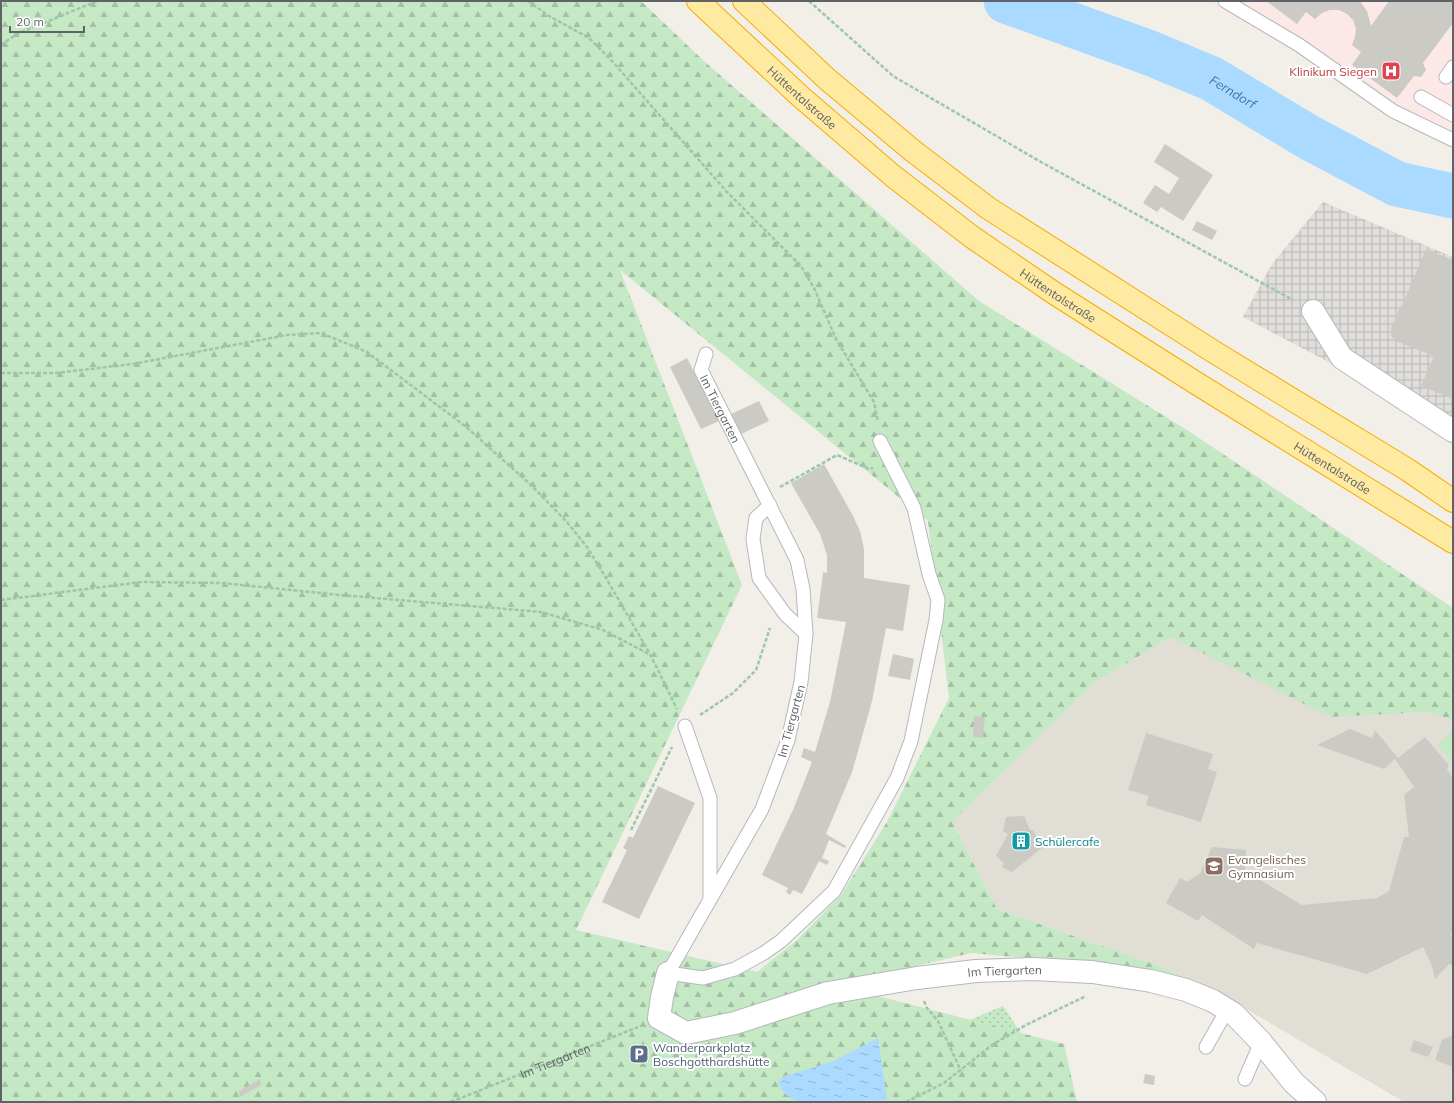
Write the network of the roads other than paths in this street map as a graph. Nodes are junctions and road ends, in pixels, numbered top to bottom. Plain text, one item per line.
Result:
1 (698, 1) edge
2 (744, 1) edge
3 (1225, 1) edge
4 (1421, 97) dead end
5 (1453, 115) edge
6 (1453, 140) edge
7 (1313, 311) road end
8 (706, 354) dead end
9 (1453, 431) edge
10 (880, 441) road end
11 (1408, 470) junction
12 (1453, 488) edge
13 (1453, 501) edge
14 (770, 505) junction
15 (1453, 542) edge
16 (806, 634) junction
17 (685, 726) road end
18 (710, 900) junction
19 (668, 973) junction
20 (1227, 1010) junction
21 (1261, 1042) junction
22 (1206, 1047) dead end
23 (1245, 1079) dead end
24 (1314, 1102) edge

1 - 15 highway, Hüttentalstraße
2 - 11 highway
3 - 6 lane
4 - 5 lane
7 - 9 street
8 - 14 lane, Im Tiergarten
10 - 19 lane
11 - 12 highway
11 - 13 highway
14 - 16 lane, Im Tiergarten
14 - 16 lane
16 - 18 lane, Im Tiergarten
17 - 18 lane
18 - 19 lane, Im Tiergarten
19 - 20 street, Im Tiergarten
20 - 21 street, Im Tiergarten
20 - 22 lane
21 - 23 lane
21 - 24 street, Im Tiergarten

